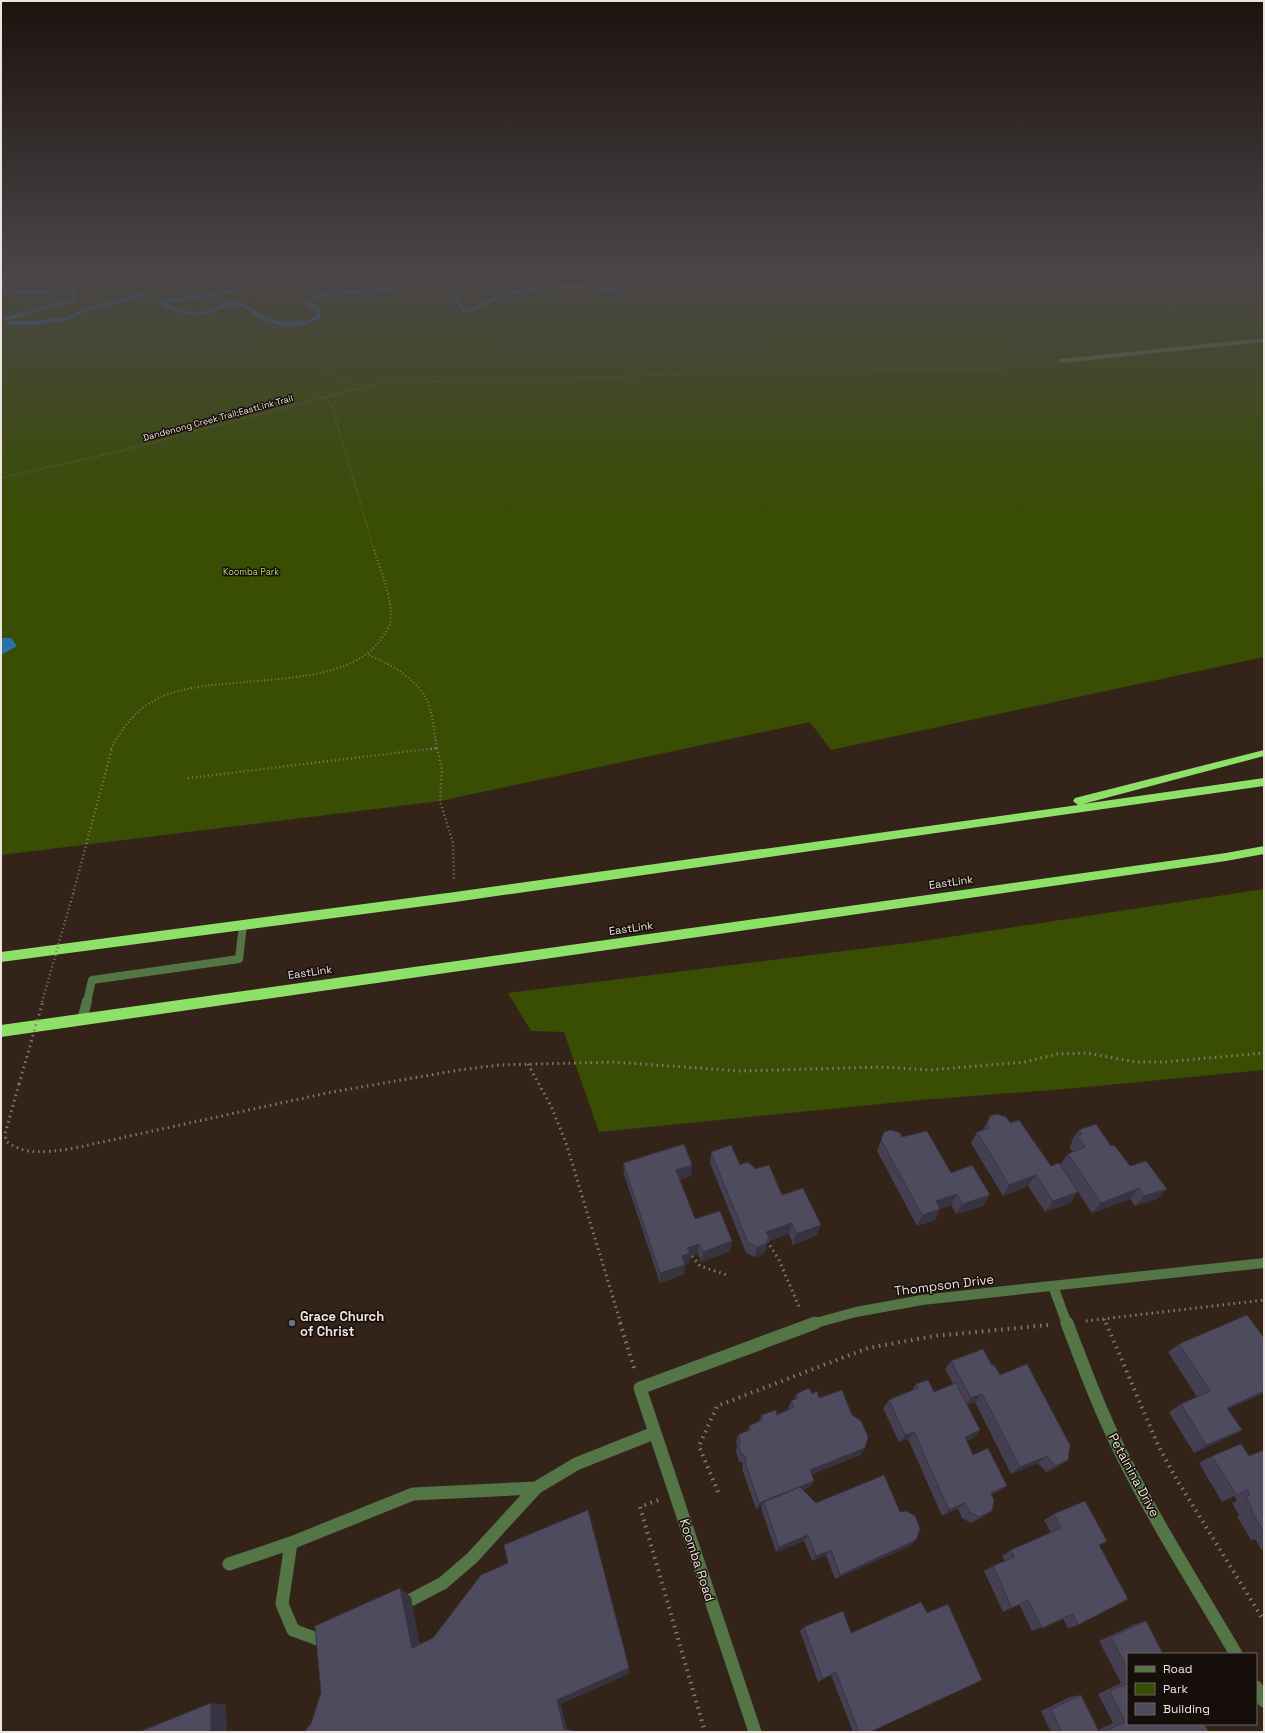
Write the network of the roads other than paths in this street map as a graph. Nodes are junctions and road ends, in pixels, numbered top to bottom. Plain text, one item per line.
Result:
1 (1154, 351) edge
2 (1061, 360) road end
3 (1264, 753) edge
4 (1264, 782) edge
5 (1022, 816) junction
6 (1264, 850) edge
7 (1264, 855) edge
8 (1226, 857) junction
9 (243, 925) junction
10 (1, 957) edge
11 (82, 1020) junction
12 (1, 1031) edge
13 (1264, 1263) edge
14 (1053, 1286) junction
15 (640, 1388) joint
16 (654, 1433) junction
17 (536, 1488) junction
18 (291, 1543) junction
19 (229, 1564) dead end
20 (394, 1609) edge
21 (340, 1632) edge
22 (1235, 1653) edge
23 (1257, 1689) edge
24 (1264, 1701) edge
25 (755, 1732) edge

1 - 2 street
3 - 5 highway
4 - 5 highway
5 - 9 highway
6 - 8 highway, EastLink
7 - 8 highway
8 - 11 highway, EastLink
9 - 10 highway
9 - 11 street
11 - 12 highway, EastLink
13 - 14 street, Thompson Drive
14 - 15 street, Thompson Drive
14 - 22 street, Petalnina Drive
15 - 16 street, Koomba Road
16 - 17 street
16 - 25 street, Koomba Road
17 - 18 street
17 - 20 street
18 - 19 street
18 - 21 street
23 - 24 street

